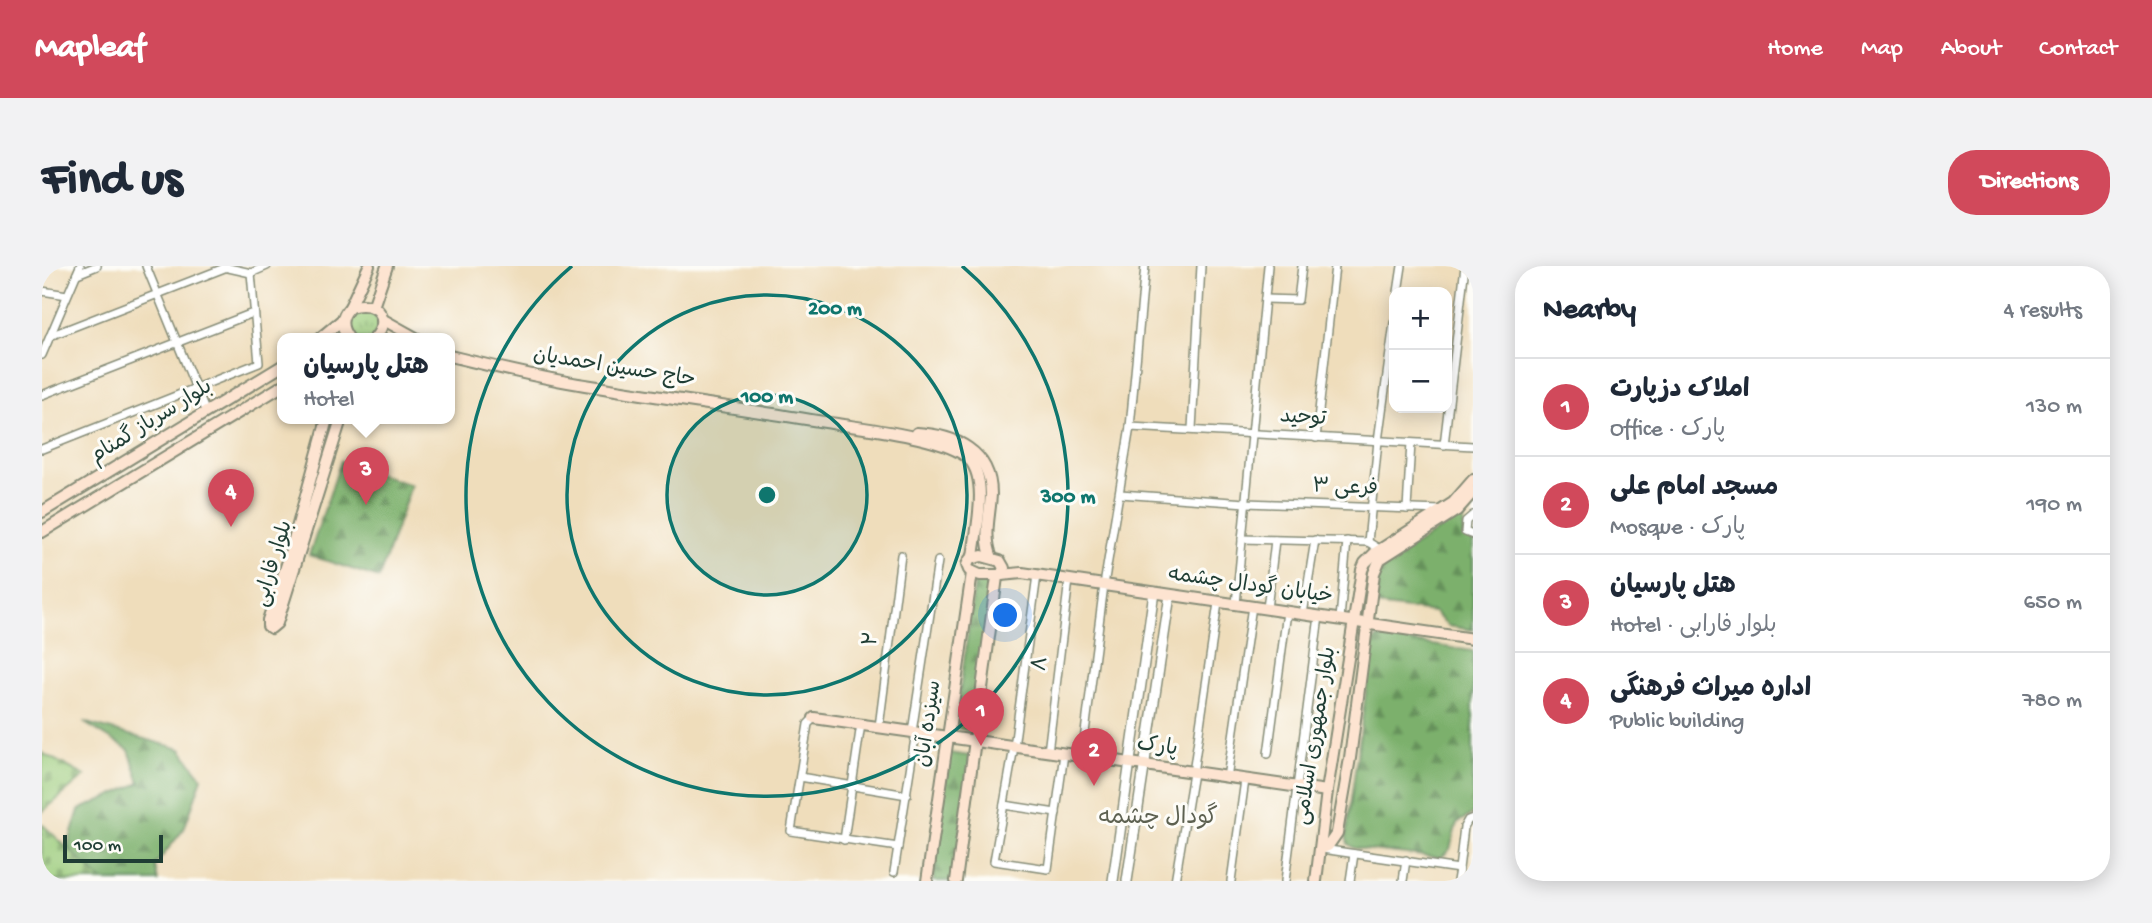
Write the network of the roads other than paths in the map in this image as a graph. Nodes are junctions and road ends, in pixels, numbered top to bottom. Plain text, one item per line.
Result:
1 (80, 266) edge
2 (97, 266) edge
3 (146, 266) edge
4 (267, 266) edge
5 (369, 266) edge
6 (387, 266) edge
7 (1145, 266) edge
8 (1201, 266) edge
9 (1268, 266) edge
10 (1302, 266) edge
11 (1335, 266) edge
12 (1402, 266) edge
13 (1465, 266) edge
14 (223, 267) edge
15 (251, 273) junction
16 (76, 275) junction
17 (1399, 287) edge
18 (42, 291) edge
19 (157, 294) junction
20 (67, 295) junction
21 (1265, 299) junction
22 (350, 307) junction
23 (373, 307) junction
24 (253, 313) junction
25 (382, 319) junction
26 (342, 320) junction
27 (326, 333) edge
28 (345, 333) edge
29 (379, 333) edge
30 (407, 333) edge
31 (47, 338) edge
32 (177, 341) junction
33 (1390, 350) edge
34 (42, 355) edge
35 (455, 357) edge
36 (277, 369) edge
37 (196, 388) junction
38 (277, 389) edge
39 (42, 395) edge
40 (206, 413) junction
41 (326, 424) edge
42 (339, 424) edge
43 (1130, 427) junction
44 (1192, 429) junction
45 (897, 434) junction
46 (1252, 434) junction
47 (1316, 438) junction
48 (1378, 441) junction
49 (1411, 443) junction
50 (1444, 445) junction
51 (1473, 446) edge
52 (42, 449) edge
53 (1473, 480) edge
54 (1473, 492) edge
55 (1121, 494) junction
56 (1246, 503) junction
57 (1371, 507) junction
58 (1407, 509) junction
59 (1443, 510) junction
60 (1457, 510) junction
61 (42, 512) edge
62 (1471, 516) edge
63 (42, 532) edge
64 (1473, 535) edge
65 (1242, 539) junction
66 (1275, 540) junction
67 (1315, 540) junction
68 (1347, 541) junction
69 (1367, 542) junction
70 (1381, 550) junction
71 (901, 555) dead end
72 (973, 557) junction
73 (992, 558) junction
74 (939, 561) dead end
75 (291, 563) junction
76 (1000, 572) junction
77 (972, 573) junction
78 (1037, 575) junction
79 (1069, 580) junction
80 (1104, 585) junction
81 (1154, 592) junction
82 (1170, 595) junction
83 (1218, 603) junction
84 (1236, 604) junction
85 (1252, 607) junction
86 (1267, 609) junction
87 (1287, 612) junction
88 (1303, 614) junction
89 (1319, 616) junction
90 (1339, 619) junction
91 (1354, 621) junction
92 (1367, 624) junction
93 (1473, 639) edge
94 (814, 718) joint
95 (861, 724) junction
96 (879, 727) junction
97 (914, 732) junction
98 (948, 737) junction
99 (977, 741) junction
100 (1014, 747) junction
101 (1048, 752) junction
102 (1064, 754) junction
103 (1268, 754) dead end
104 (1082, 756) junction
105 (1128, 764) junction
106 (1144, 766) junction
107 (1193, 773) junction
108 (800, 777) junction
109 (1227, 778) junction
110 (1245, 780) junction
111 (851, 786) junction
112 (1297, 788) junction
113 (1328, 791) junction
114 (907, 794) junction
115 (1004, 806) junction
116 (1056, 813) junction
117 (1473, 818) edge
118 (844, 840) junction
119 (898, 847) junction
120 (1321, 849) junction
121 (1354, 853) junction
122 (1406, 860) junction
123 (1459, 869) junction
124 (894, 872) dead end
125 (927, 881) edge
126 (956, 881) edge
127 (1113, 881) edge
128 (1127, 881) edge
129 (1175, 881) edge
130 (1231, 881) edge
131 (1285, 881) edge
132 (1316, 881) edge
133 (1350, 881) edge
134 (1403, 881) edge
135 (1457, 881) edge

1 - 16 street
2 - 16 street
3 - 19 street
4 - 15 street
5 - 22 main road
6 - 23 main road
7 - 43 street
8 - 44 street
9 - 21 street
10 - 21 street
11 - 47 street
12 - 17 street
13 - 50 street
14 - 15 street
14 - 19 street
15 - 24 street
16 - 20 street
18 - 20 street
19 - 31 street
19 - 32 street
20 - 31 street
21 - 46 street
22 - 23 main road
22 - 26 main road
23 - 25 main road
24 - 32 street
24 - 37 street
25 - 29 main road
25 - 30 main road
26 - 27 main road
26 - 28 main road
31 - 34 street
32 - 37 street
32 - 39 street
33 - 48 street
35 - 45 main road, حاج حسین احمدیان
36 - 40 main road, بلوار سرباز گمنام
37 - 40 street
37 - 52 street
38 - 63 main road, بلوار سرباز گمنام
40 - 61 main road, بلوار سرباز گمنام
41 - 75 main road, بلوار فارابی
42 - 75 main road, بلوار فارابی
43 - 44 street, توحید
43 - 55 street
44 - 46 street, توحید
45 - 72 main road, حاج حسین احمدیان
45 - 73 main road, حاج حسین احمدیان
46 - 47 street, توحید
46 - 56 street
47 - 48 street, توحید
48 - 49 street, توحید
48 - 57 street
49 - 50 street, توحید
49 - 58 street
50 - 51 street, توحید
53 - 59 main road, بلوار جمهوری اسلامی
54 - 60 main road, بلوار جمهوری اسلامی
55 - 56 street, فرعی ۳
55 - 80 street
56 - 57 street, فرعی ۳
56 - 65 street
57 - 58 street, فرعی ۳
57 - 69 street
58 - 59 street, فرعی ۳
59 - 70 main road, بلوار جمهوری اسلامی
60 - 62 street
60 - 92 main road, بلوار جمهوری اسلامی
62 - 64 street
65 - 66 street
65 - 84 street
66 - 67 street
66 - 86 street
67 - 68 street
67 - 88 street
68 - 69 street
68 - 90 street
69 - 70 street
70 - 91 main road, بلوار جمهوری اسلامی
71 - 96 street, ۲
72 - 73 main road
72 - 77 main road, سیزده آبان
73 - 76 main road
74 - 97 street
75 - 75 main road, بلوار فارابی
76 - 77 main road
76 - 78 main road, خیابان گودال چشمه
76 - 99 main road
77 - 98 main road, سیزده آبان
78 - 79 main road, خیابان گودال چشمه
78 - 100 street
79 - 80 main road, خیابان گودال چشمه
79 - 101 street, ۸
80 - 81 main road, خیابان گودال چشمه
80 - 104 street
81 - 82 main road, خیابان گودال چشمه
81 - 105 street
82 - 83 main road, خیابان گودال چشمه
82 - 106 street
83 - 84 main road, خیابان گودال چشمه
83 - 107 street
84 - 85 main road, خیابان گودال چشمه
85 - 86 main road, خیابان گودال چشمه
85 - 109 street
86 - 87 main road, خیابان گودال چشمه
87 - 88 main road, خیابان گودال چشمه
87 - 103 street
88 - 89 main road, خیابان گودال چشمه
89 - 90 main road, خیابان گودال چشمه
89 - 112 street
90 - 91 main road, خیابان گودال چشمه
91 - 92 main road, خیابان گودال چشمه
91 - 113 main road, بلوار جمهوری اسلامی
92 - 93 main road, خیابان گودال چشمه
92 - 120 main road, بلوار جمهوری اسلامی
94 - 95 main road, پارک
94 - 108 street
95 - 96 main road, پارک
95 - 111 street
96 - 97 main road, پارک
97 - 98 main road, پارک
97 - 114 street
98 - 99 main road, پارک
98 - 125 main road, سیزده آبان
99 - 100 main road, پارک
99 - 126 main road
100 - 101 main road, پارک
100 - 115 street
101 - 102 main road, پارک
102 - 104 main road, پارک
102 - 116 street
104 - 105 main road, پارک
105 - 106 main road, پارک
105 - 127 street
106 - 107 main road, پارک
106 - 128 street
107 - 109 main road, پارک
107 - 129 street
108 - 111 street
108 - 118 street
109 - 110 main road, پارک
110 - 112 main road, پارک
110 - 130 street
111 - 114 street
111 - 118 street
112 - 113 main road, پارک
112 - 131 street
113 - 120 main road, بلوار جمهوری اسلامی
114 - 119 street
115 - 116 street
115 - 116 street
117 - 123 street
118 - 119 street
119 - 124 street
120 - 121 street
120 - 132 main road
121 - 122 street
121 - 133 street
122 - 123 street
122 - 134 street
123 - 135 street

